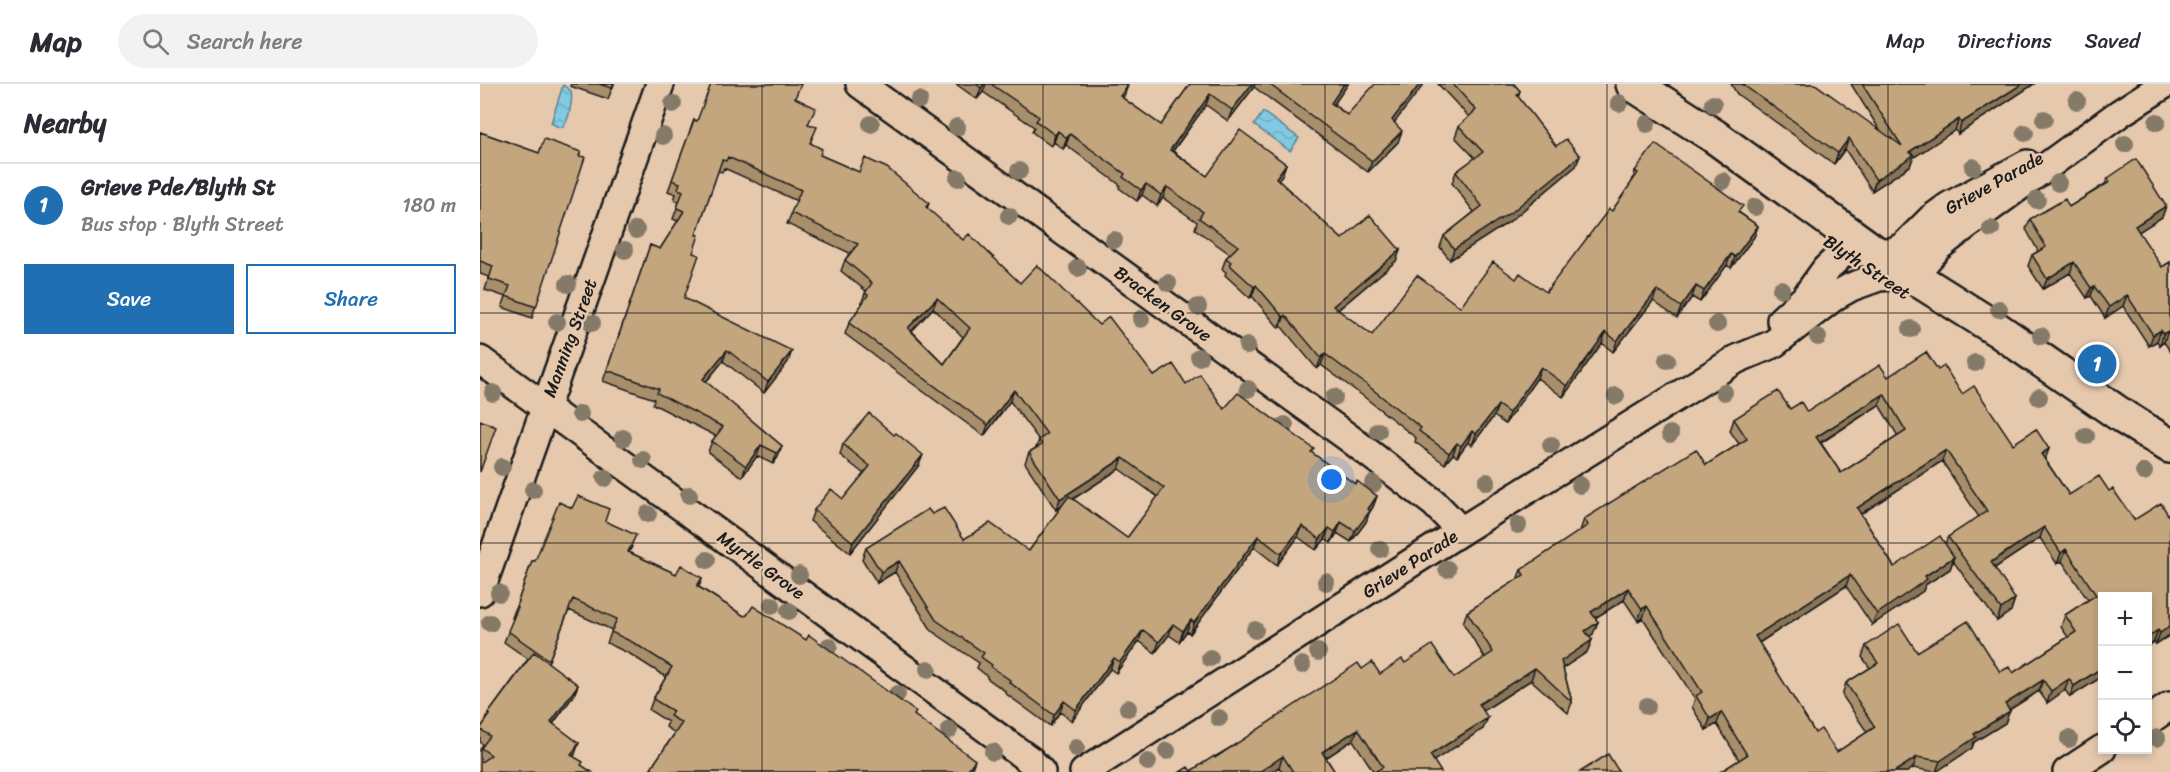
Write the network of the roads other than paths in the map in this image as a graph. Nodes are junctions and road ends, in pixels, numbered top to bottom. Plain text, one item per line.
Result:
1 (660, 84) edge
2 (860, 84) edge
3 (1633, 84) edge
4 (2165, 84) edge
5 (2120, 113) junction
6 (1866, 260) junction
7 (1912, 274) junction
8 (1737, 359) junction
9 (480, 360) edge
10 (545, 407) junction
11 (2125, 418) junction
12 (2170, 446) edge
13 (1461, 531) junction
14 (480, 592) edge
15 (2170, 706) edge
16 (2152, 718) edge
17 (2098, 752) edge
18 (1041, 772) edge
19 (1084, 772) edge
20 (2067, 772) edge

1 - 10 street, Manning Street
2 - 13 street, Bracken Grove
3 - 6 street, Blyth Street
4 - 5 street, Grieve Parade
5 - 6 street, Grieve Parade
5 - 7 street, Grieve Parade
6 - 7 street, Blyth Street
6 - 8 street, Grieve Parade
6 - 8 street, Grieve Parade
6 - 11 street, Blyth Street
7 - 11 street, Blyth Street
8 - 13 street, Grieve Parade
9 - 10 street, Myrtle Grove
10 - 14 street, Manning Street
10 - 18 street, Myrtle Grove
11 - 12 street, Blyth Street
13 - 19 street, Grieve Parade
15 - 16 street
17 - 20 street

